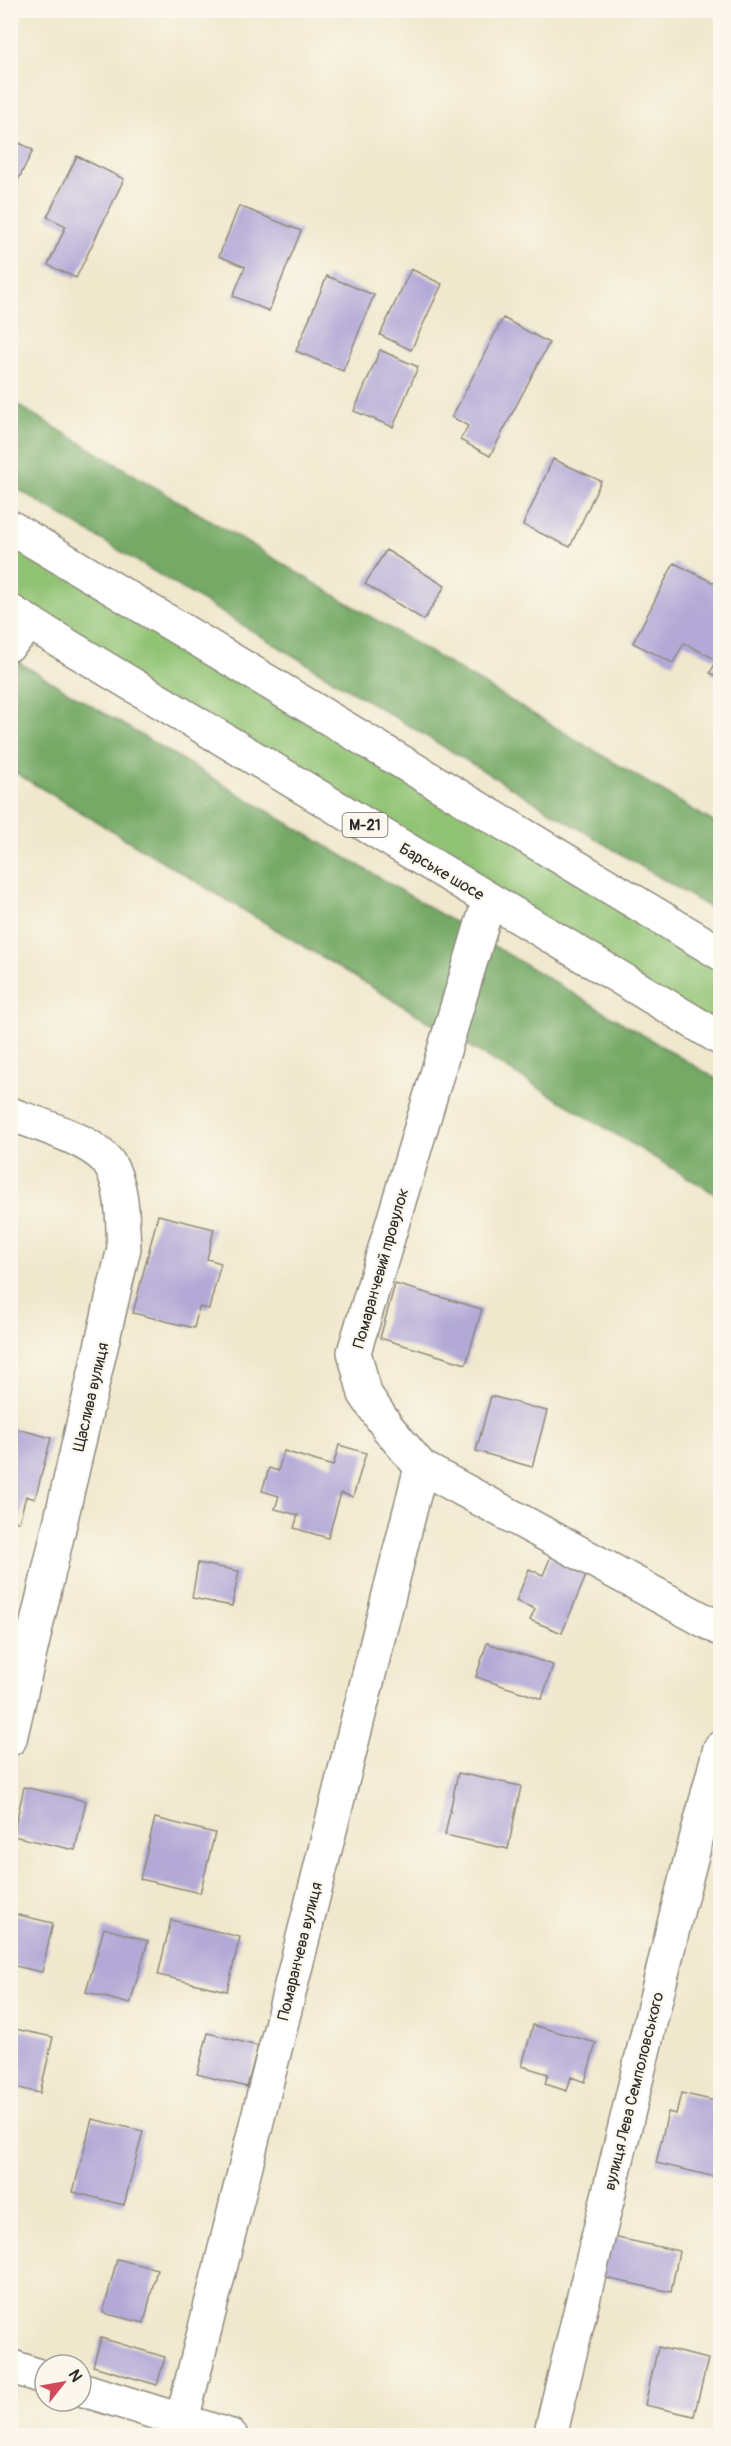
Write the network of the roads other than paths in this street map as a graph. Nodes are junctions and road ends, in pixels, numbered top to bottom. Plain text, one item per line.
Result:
1 (10, 527) edge
2 (17, 626) edge
3 (489, 900) junction
4 (720, 953) edge
5 (720, 1038) edge
6 (10, 1114) edge
7 (421, 1467) junction
8 (720, 1629) edge
9 (10, 1739) edge
10 (720, 1748) edge
11 (10, 2366) edge
12 (33, 2374) edge
13 (93, 2394) edge
14 (180, 2428) edge
15 (231, 2436) edge
16 (550, 2436) edge

1 - 4 main road
2 - 3 main road, Барське шосе / М-21
3 - 5 main road, Барське шосе / М-21
3 - 7 main road, Помаранчевий провулок
6 - 9 main road, Щаслива вулиця
7 - 8 main road, Помаранчевий провулок
7 - 14 main road, Помаранчева вулиця
10 - 16 main road, вулиця Лева Семполовського
11 - 12 main road
13 - 14 main road
14 - 15 main road

